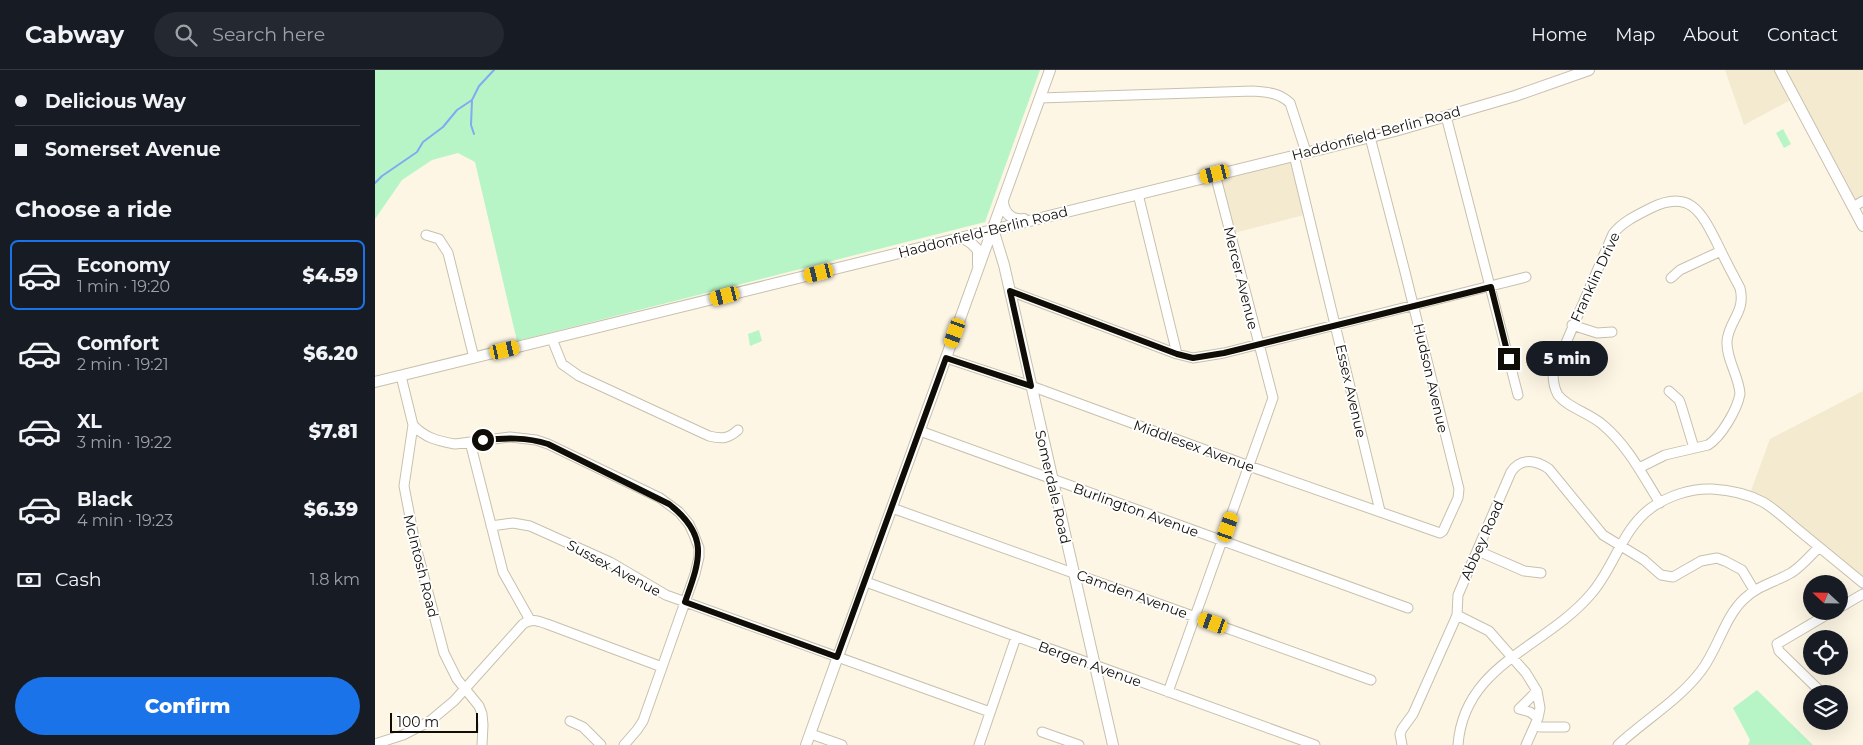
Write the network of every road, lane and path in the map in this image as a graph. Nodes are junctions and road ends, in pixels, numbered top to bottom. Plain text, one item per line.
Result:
1 (1050, 70) edge
2 (1589, 70) edge
3 (1780, 70) edge
4 (1040, 98) junction
5 (1446, 116) junction
6 (1370, 137) junction
7 (1306, 152) junction
8 (1294, 155) junction
9 (1215, 174) junction
10 (1138, 194) junction
11 (1863, 201) edge
12 (1003, 202) junction
13 (1853, 207) junction
14 (1027, 220) junction
15 (1863, 226) edge
16 (993, 229) junction
17 (425, 235) dead end
18 (955, 238) junction
19 (1721, 251) junction
20 (978, 271) junction
21 (1525, 278) dead end
22 (1671, 278) dead end
23 (1491, 287) junction
24 (1010, 291) junction
25 (1414, 306) junction
26 (1573, 325) junction
27 (1335, 326) junction
28 (1612, 332) dead end
29 (552, 339) junction
30 (1258, 344) junction
31 (1177, 354) junction
32 (474, 358) junction
33 (946, 358) junction
34 (401, 376) junction
35 (375, 382) edge
36 (1031, 386) junction
37 (1669, 391) dead end
38 (1517, 394) dead end
39 (413, 425) junction
40 (738, 430) dead end
41 (920, 431) junction
42 (470, 442) junction
43 (1694, 448) junction
44 (1249, 466) junction
45 (1639, 468) junction
46 (1052, 479) junction
47 (1660, 503) junction
48 (892, 508) junction
49 (1380, 511) junction
50 (491, 526) junction
51 (1443, 531) joint
52 (1223, 542) junction
53 (1621, 546) junction
54 (1819, 547) junction
55 (1478, 550) junction
56 (1073, 573) junction
57 (1541, 573) dead end
58 (866, 582) junction
59 (1863, 584) edge
60 (1754, 590) junction
61 (1863, 594) edge
62 (685, 602) junction
63 (1848, 603) edge
64 (1408, 608) dead end
65 (1457, 615) junction
66 (1196, 617) junction
67 (530, 620) junction
68 (1818, 620) edge
69 (1016, 638) junction
70 (837, 657) junction
71 (1512, 658) junction
72 (1094, 666) junction
73 (662, 668) junction
74 (1371, 680) dead end
75 (1814, 685) edge
76 (465, 688) junction
77 (1537, 691) junction
78 (1168, 692) junction
79 (990, 712) junction
80 (569, 721) dead end
81 (1537, 721) junction
82 (1565, 728) dead end
83 (1042, 732) dead end
84 (811, 734) junction
85 (375, 744) edge
86 (483, 745) edge
87 (601, 745) edge
88 (624, 745) edge
89 (806, 745) edge
90 (842, 745) edge
91 (979, 745) edge
92 (1079, 745) edge
93 (1113, 745) edge
94 (1315, 745) edge
95 (1402, 745) edge
96 (1458, 745) edge
97 (1526, 745) edge
98 (1618, 745) edge

1 - 4 main road
2 - 5 main road, Haddonfield-Berlin Road
3 - 13 main road
4 - 7 street
4 - 12 main road
5 - 6 main road, Haddonfield-Berlin Road
5 - 23 street
6 - 7 main road, Haddonfield-Berlin Road
6 - 25 street, Hudson Avenue
7 - 8 main road, Haddonfield-Berlin Road
8 - 9 main road, Haddonfield-Berlin Road
8 - 27 street, Essex Avenue
9 - 10 main road, Haddonfield-Berlin Road
9 - 30 street, Mercer Avenue
10 - 14 main road, Haddonfield-Berlin Road
10 - 31 street
11 - 13 street
12 - 14 main road
12 - 16 main road
13 - 15 main road
14 - 16 main road, Haddonfield-Berlin Road
16 - 18 main road, Haddonfield-Berlin Road
16 - 20 main road
16 - 24 main road, Somerdale Road
17 - 32 street
18 - 20 main road
18 - 29 main road, Haddonfield-Berlin Road
19 - 22 street
19 - 26 street, Franklin Drive
19 - 43 street, Franklin Drive
20 - 33 main road
21 - 23 street
23 - 25 street
23 - 38 street
24 - 31 street
24 - 36 main road, Somerdale Road
25 - 27 street
25 - 51 street, Hudson Avenue
26 - 28 street
26 - 45 street, Franklin Drive
27 - 30 street
27 - 49 street, Essex Avenue
29 - 32 main road, Haddonfield-Berlin Road
29 - 40 street
30 - 31 street
30 - 44 street, Mercer Avenue
32 - 34 main road, Haddonfield-Berlin Road
33 - 36 street, Middlesex Avenue
33 - 41 main road
34 - 35 main road, Haddonfield-Berlin Road
34 - 39 street, McIntosh Road
36 - 44 street, Middlesex Avenue
36 - 46 main road, Somerdale Road
37 - 43 street
39 - 42 street
39 - 76 street, McIntosh Road
41 - 46 street, Burlington Avenue
41 - 48 main road
42 - 50 street
42 - 62 street
43 - 45 street, Franklin Drive
44 - 49 street, Middlesex Avenue
44 - 52 street, Mercer Avenue
45 - 47 street, Franklin Drive
46 - 52 street, Burlington Avenue
46 - 56 main road, Somerdale Road
47 - 53 street
47 - 54 street
48 - 56 street, Camden Avenue
48 - 58 main road
49 - 51 street, Middlesex Avenue
50 - 62 street, Sussex Avenue
50 - 67 street
52 - 64 street, Burlington Avenue
52 - 66 street, Mercer Avenue
53 - 55 street, Abbey Road
53 - 60 street
53 - 71 street
54 - 59 street
54 - 60 street
55 - 57 street
55 - 65 street, Abbey Road
56 - 66 street, Camden Avenue
56 - 72 main road, Somerdale Road
58 - 69 street, Bergen Avenue
58 - 70 main road
60 - 98 street
61 - 63 street
62 - 70 street, Sussex Avenue
62 - 73 street
65 - 71 street
65 - 95 street, Abbey Road
66 - 74 street, Camden Avenue
66 - 78 street, Mercer Avenue
67 - 73 street
67 - 76 street
68 - 75 street
69 - 72 street, Bergen Avenue
69 - 79 street
70 - 79 street, Sussex Avenue
70 - 84 main road
71 - 77 street
71 - 96 street
72 - 78 street, Bergen Avenue
72 - 93 main road, Somerdale Road
73 - 88 street
76 - 85 street
76 - 86 street, McIntosh Road
77 - 81 street
77 - 81 street
78 - 94 street, Bergen Avenue
79 - 91 street
80 - 87 street
81 - 82 street
81 - 97 street
83 - 92 street
84 - 89 main road
84 - 90 street

